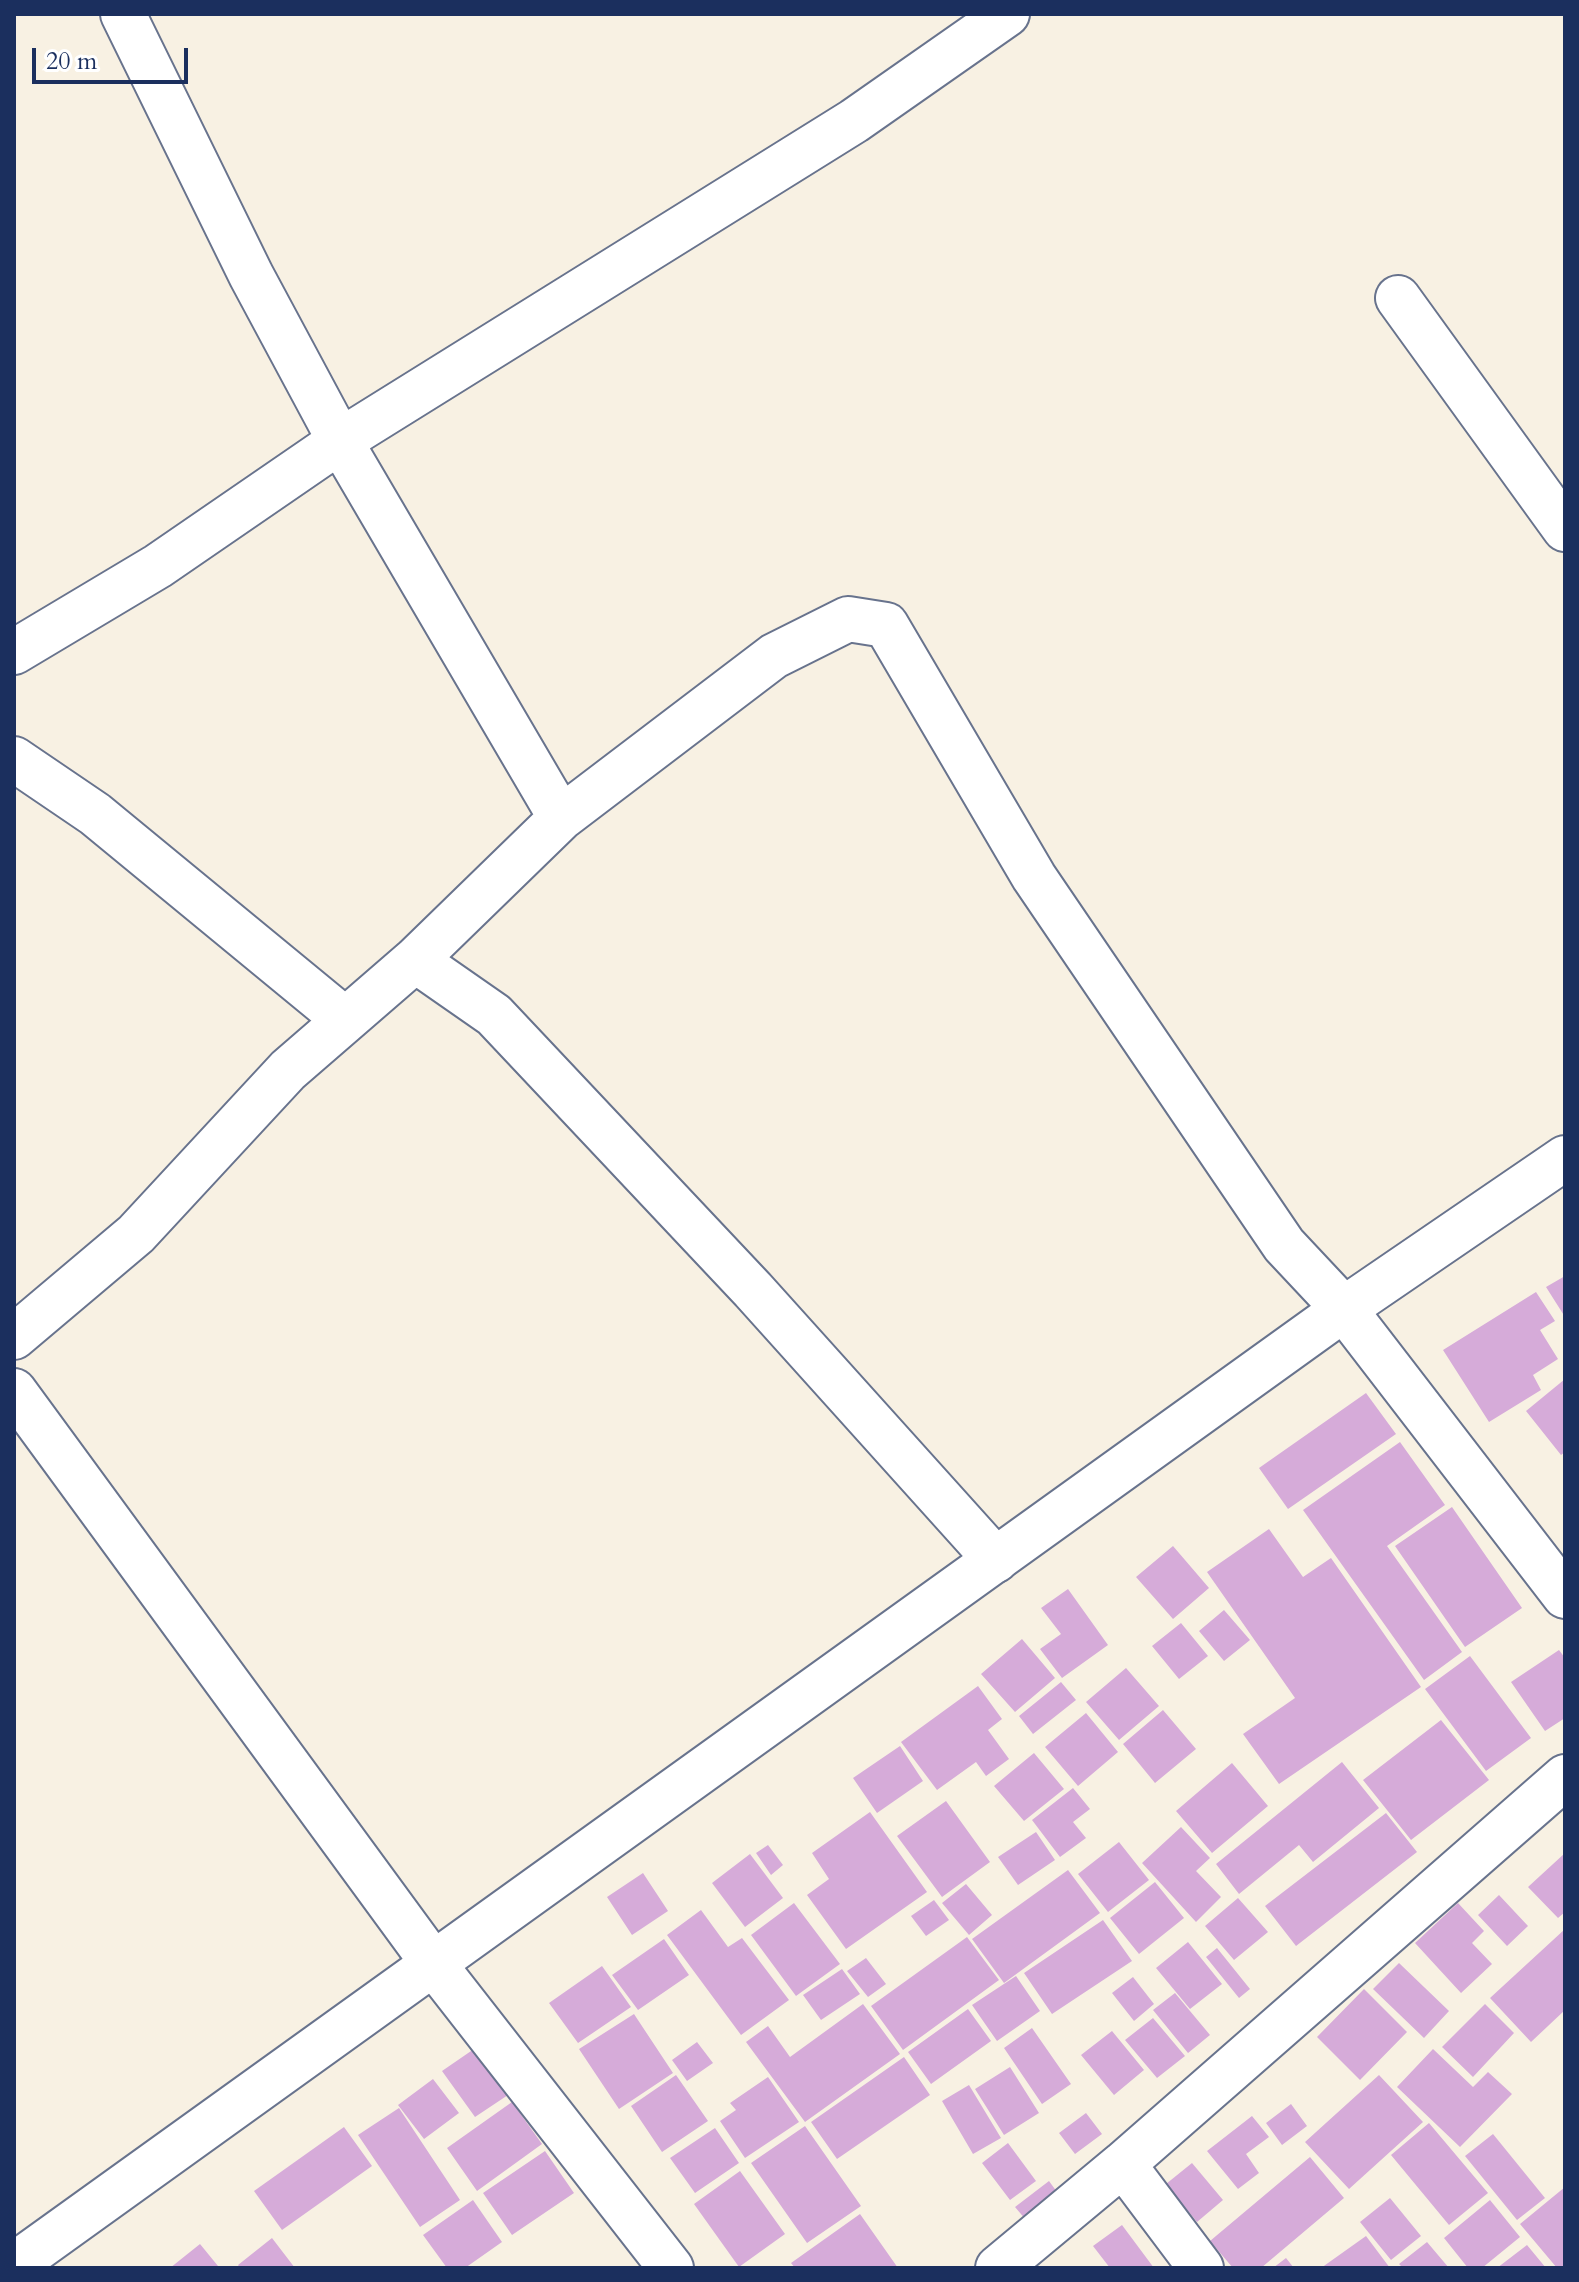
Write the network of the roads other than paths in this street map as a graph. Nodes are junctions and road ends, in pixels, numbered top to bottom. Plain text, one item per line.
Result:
1 (123, 14) edge
2 (1007, 14) edge
3 (1398, 298) dead end
4 (340, 441) junction
5 (1565, 529) edge
6 (14, 652) edge
7 (14, 759) edge
8 (561, 818) junction
9 (415, 960) junction
10 (344, 1019) junction
11 (1565, 1158) edge
12 (1344, 1309) junction
13 (14, 1337) edge
14 (14, 1391) edge
15 (996, 1560) junction
16 (1565, 1596) edge
17 (1565, 1777) edge
18 (433, 1963) junction
19 (1123, 2164) junction
20 (14, 2265) edge
21 (671, 2268) edge
22 (998, 2268) edge
23 (1201, 2268) edge

1 - 4 street
2 - 4 street
3 - 5 street
4 - 6 street
4 - 8 street
7 - 10 street
8 - 9 street
8 - 12 street
9 - 10 street
9 - 15 street
10 - 13 street
11 - 12 street
12 - 15 street
12 - 16 street
14 - 18 street
15 - 18 street
17 - 19 street
18 - 20 street
18 - 21 street
19 - 22 street
19 - 23 street

